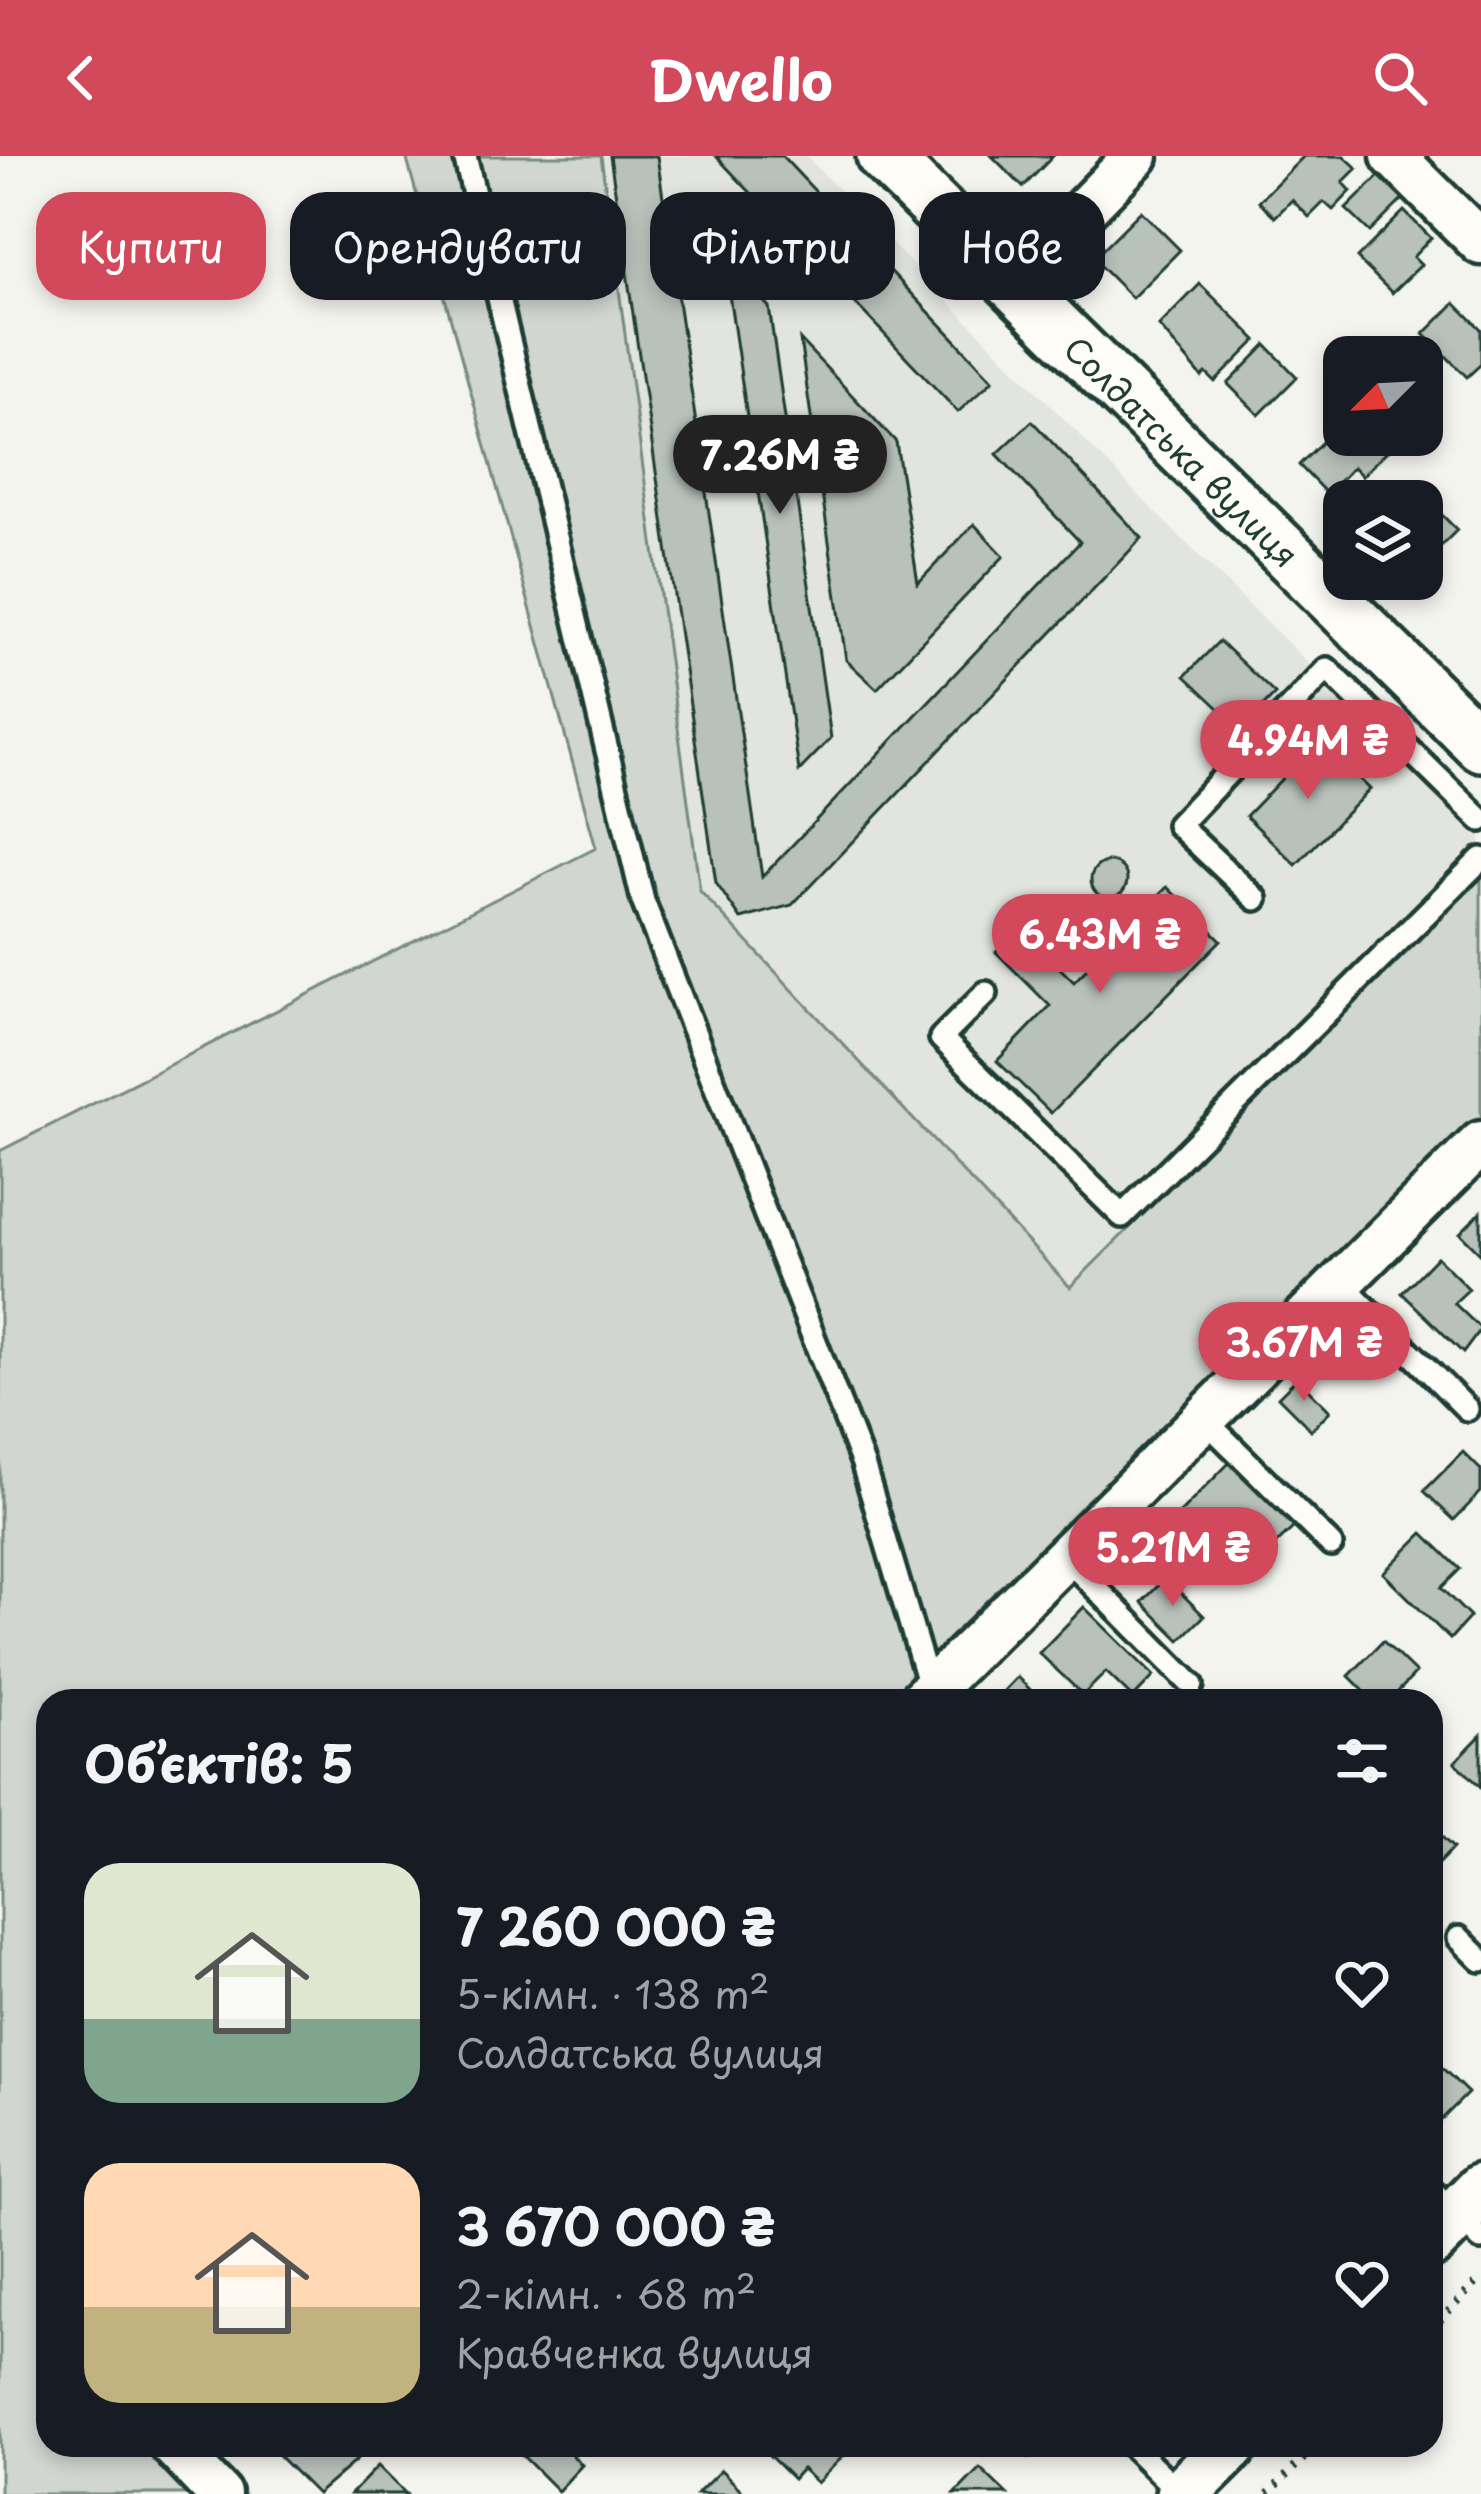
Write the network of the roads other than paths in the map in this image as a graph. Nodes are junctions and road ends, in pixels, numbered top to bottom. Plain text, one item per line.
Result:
1 (465, 156) edge
2 (883, 156) edge
3 (1136, 156) edge
4 (1393, 156) edge
5 (920, 192) edge
6 (1101, 192) edge
7 (1481, 243) edge
8 (1029, 300) edge
9 (1481, 745) edge
10 (1481, 820) edge
11 (1481, 860) edge
12 (1256, 899) dead end
13 (986, 993) dead end
14 (1479, 1150) edge
15 (1340, 1282) junction
16 (1467, 1409) dead end
17 (1204, 1419) junction
18 (1331, 1545) dead end
19 (1065, 1557) junction
20 (1192, 1685) dead end
21 (926, 1689) edge
22 (937, 1689) edge
23 (1459, 1938) dead end
24 (1481, 1960) edge
25 (184, 2457) edge
26 (1143, 2457) edge
27 (1219, 2457) edge
28 (219, 2494) edge
29 (1182, 2494) edge

1 - 21 lane
2 - 5 street, Солдатська вулиця
3 - 6 street
4 - 7 street
8 - 9 street, Солдатська вулиця
10 - 12 lane
11 - 13 lane
14 - 15 street
15 - 16 lane
15 - 17 street
17 - 18 lane
17 - 19 street
19 - 20 lane
19 - 22 street
23 - 24 lane
25 - 28 street
26 - 29 lane
27 - 29 street

